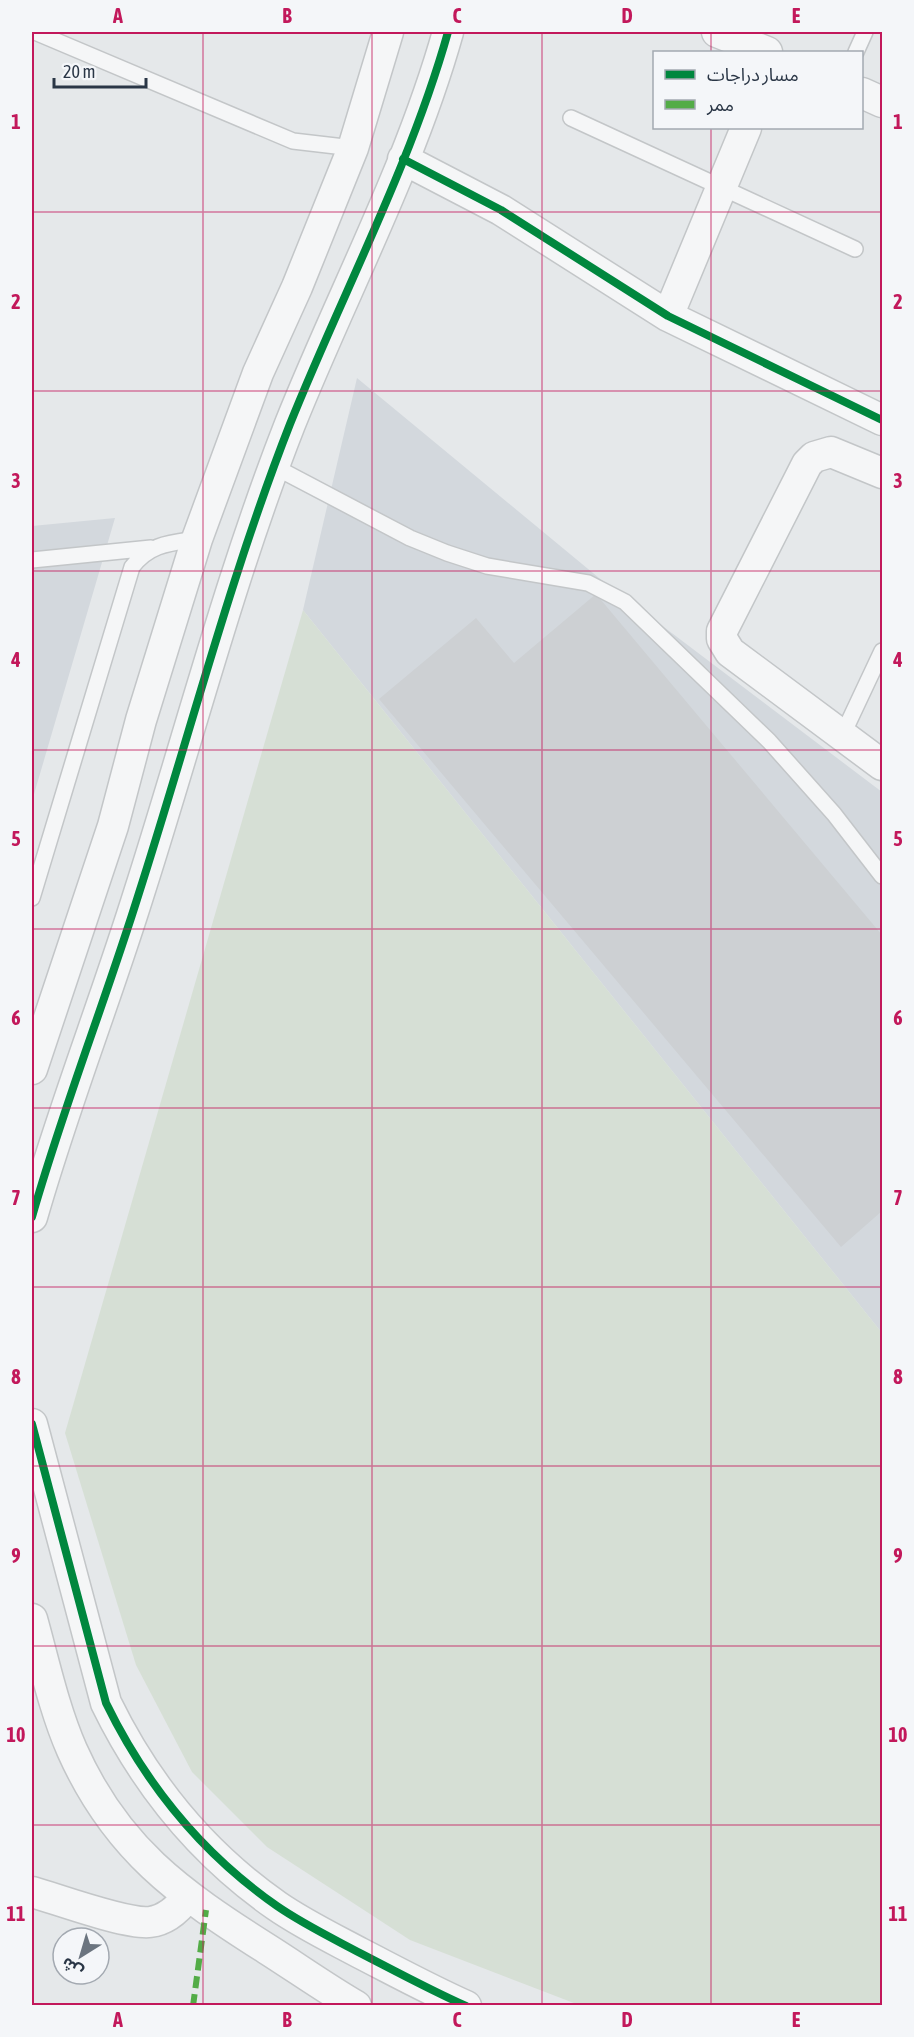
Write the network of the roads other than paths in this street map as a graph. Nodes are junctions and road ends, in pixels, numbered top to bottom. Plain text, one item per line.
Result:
1 (34, 32) edge
2 (388, 32) edge
3 (448, 32) edge
4 (865, 32) edge
5 (728, 34) edge
6 (765, 51) edge
7 (856, 51) edge
8 (863, 94) edge
9 (882, 102) edge
10 (571, 118) dead end
11 (746, 129) edge
12 (353, 148) junction
13 (403, 159) junction
14 (722, 188) junction
15 (855, 249) dead end
16 (668, 316) junction
17 (882, 420) edge
18 (275, 467) junction
19 (882, 474) edge
20 (197, 539) junction
21 (151, 548) junction
22 (32, 560) edge
23 (882, 651) edge
24 (843, 734) junction
25 (882, 765) edge
26 (882, 876) edge
27 (32, 898) edge
28 (32, 1069) edge
29 (33, 1204) edge
30 (32, 1424) edge
31 (32, 1619) edge
32 (32, 1892) edge
33 (188, 1897) junction
34 (356, 2006) edge
35 (466, 2006) edge

1 - 12 lane
2 - 12 street
3 - 13 street
4 - 7 lane
5 - 6 street
8 - 9 street
10 - 14 lane
11 - 14 street
12 - 20 street
13 - 16 street
13 - 18 street
14 - 15 lane
14 - 16 street
16 - 17 street
18 - 26 lane
18 - 29 street
19 - 24 street
20 - 21 lane
20 - 28 street
21 - 22 lane
21 - 27 lane
23 - 24 lane
24 - 25 street
30 - 35 street
31 - 33 street
32 - 33 street
33 - 34 street

